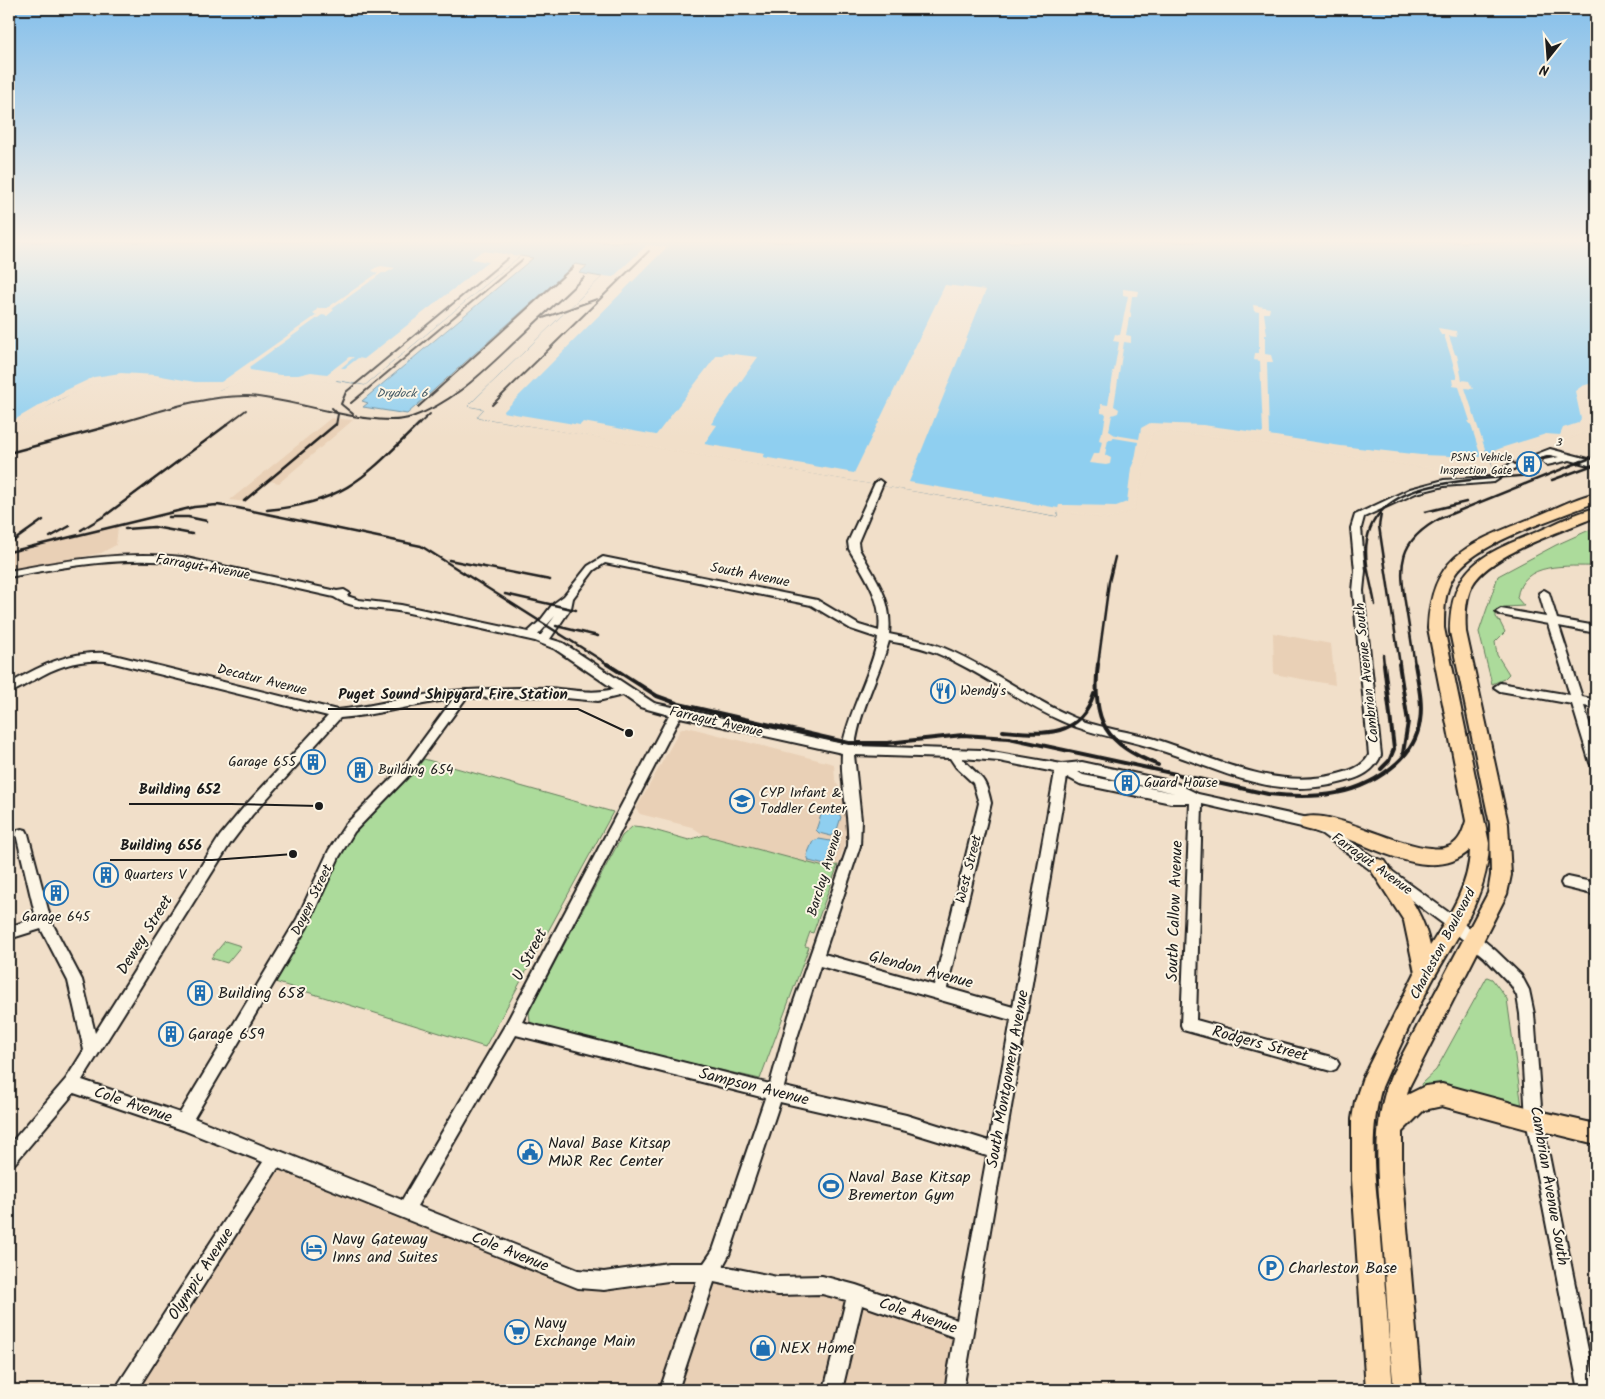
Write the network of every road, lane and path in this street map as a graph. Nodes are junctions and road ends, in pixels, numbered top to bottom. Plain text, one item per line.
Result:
1 (1542, 459) tunnel mouth
2 (1596, 464) edge
3 (1510, 468) tunnel mouth
4 (879, 483) dead end
5 (1596, 497) edge
6 (1596, 512) edge
7 (9, 574) edge
8 (1544, 593) dead end
9 (338, 594) joint
10 (568, 598) junction
11 (390, 607) joint
12 (1501, 612) dead end
13 (1553, 620) junction
14 (1596, 629) edge
15 (530, 636) junction
16 (884, 636) junction
17 (543, 640) junction
18 (1500, 687) dead end
19 (9, 689) edge
20 (624, 691) junction
21 (463, 694) junction
22 (1576, 701) junction
23 (1596, 704) edge
24 (676, 713) junction
25 (337, 714) junction
26 (849, 750) junction
27 (955, 754) junction
28 (1596, 763) edge
29 (1062, 768) junction
30 (1196, 798) junction
31 (1474, 821) junction
32 (1308, 823) junction
33 (22, 834) dead end
34 (1378, 867) junction
35 (1568, 883) dead end
36 (1596, 889) edge
37 (44, 922) junction
38 (1454, 924) junction
39 (9, 933) edge
40 (1474, 940) junction
41 (815, 958) junction
42 (1425, 974) junction
43 (939, 993) junction
44 (1019, 1015) junction
45 (1188, 1025) joint
46 (512, 1027) junction
47 (92, 1051) junction
48 (1331, 1064) dead end
49 (71, 1084) junction
50 (775, 1093) junction
51 (1534, 1120) junction
52 (183, 1122) junction
53 (1390, 1128) junction
54 (1596, 1134) edge
55 (995, 1151) junction
56 (9, 1157) edge
57 (275, 1157) junction
58 (406, 1209) junction
59 (709, 1272) junction
60 (856, 1294) junction
61 (965, 1332) junction
62 (126, 1390) edge
63 (670, 1390) edge
64 (833, 1390) edge
65 (954, 1390) edge
66 (1380, 1390) edge
67 (1407, 1390) edge
68 (1588, 1390) edge

1 - 2 street
3 - 16 street, Cambrian Avenue South
4 - 16 street, Barclay Avenue
5 - 31 highway, Charleston Boulevard
6 - 40 highway, Charleston Boulevard
7 - 9 street, Farragut Avenue
8 - 13 street
9 - 11 street, Farragut Avenue
10 - 15 street
10 - 16 street, South Avenue
10 - 17 street
11 - 15 street, Farragut Avenue
12 - 13 street
13 - 14 street
13 - 22 street
15 - 17 street, Farragut Avenue
16 - 26 street, Barclay Avenue
17 - 20 street, Farragut Avenue
18 - 22 street
19 - 25 street, Decatur Avenue
20 - 21 street, Decatur Avenue
20 - 24 street, Farragut Avenue
21 - 25 street, Decatur Avenue
21 - 52 street, Doyen Street
22 - 23 street
22 - 28 street
24 - 26 street, Farragut Avenue
24 - 46 street, U Street
25 - 47 street, Dewey Street
26 - 27 street, Farragut Avenue
26 - 41 street, Barclay Avenue
27 - 29 street, Farragut Avenue
27 - 43 street, West Street
29 - 30 street, Farragut Avenue
29 - 44 street, South Montgomery Avenue
30 - 32 street, Farragut Avenue
30 - 45 street, South Callow Avenue
31 - 32 highway
31 - 38 highway, Charleston Boulevard
32 - 34 street, Farragut Avenue
33 - 37 street
34 - 38 street, Farragut Avenue
34 - 42 highway
35 - 36 street
37 - 39 street
37 - 47 street
38 - 40 street, Farragut Avenue
38 - 42 highway, Charleston Boulevard
40 - 51 street, Cambrian Avenue South
40 - 53 highway, Charleston Boulevard
41 - 43 street, Glendon Avenue
41 - 50 street, Barclay Avenue
42 - 66 highway, Charleston Boulevard
43 - 44 street, Glendon Avenue
44 - 55 street, South Montgomery Avenue
45 - 48 street, Rodgers Street
46 - 50 street, Sampson Avenue
46 - 58 street, U Street
47 - 49 street, Dewey Street
49 - 52 street, Cole Avenue
49 - 56 street, Dewey Street
50 - 55 street, Sampson Avenue
50 - 59 street, Barclay Avenue
51 - 53 highway
51 - 54 main road
51 - 68 street, Cambrian Avenue South
52 - 57 street, Cole Avenue
53 - 67 highway, Charleston Boulevard
55 - 61 street, South Montgomery Avenue
57 - 58 street, Cole Avenue
57 - 62 street, Olympic Avenue
58 - 59 street, Cole Avenue
59 - 60 street, Cole Avenue
59 - 63 street, Barclay Avenue
60 - 61 street, Cole Avenue
60 - 64 street
61 - 65 street, South Montgomery Avenue

